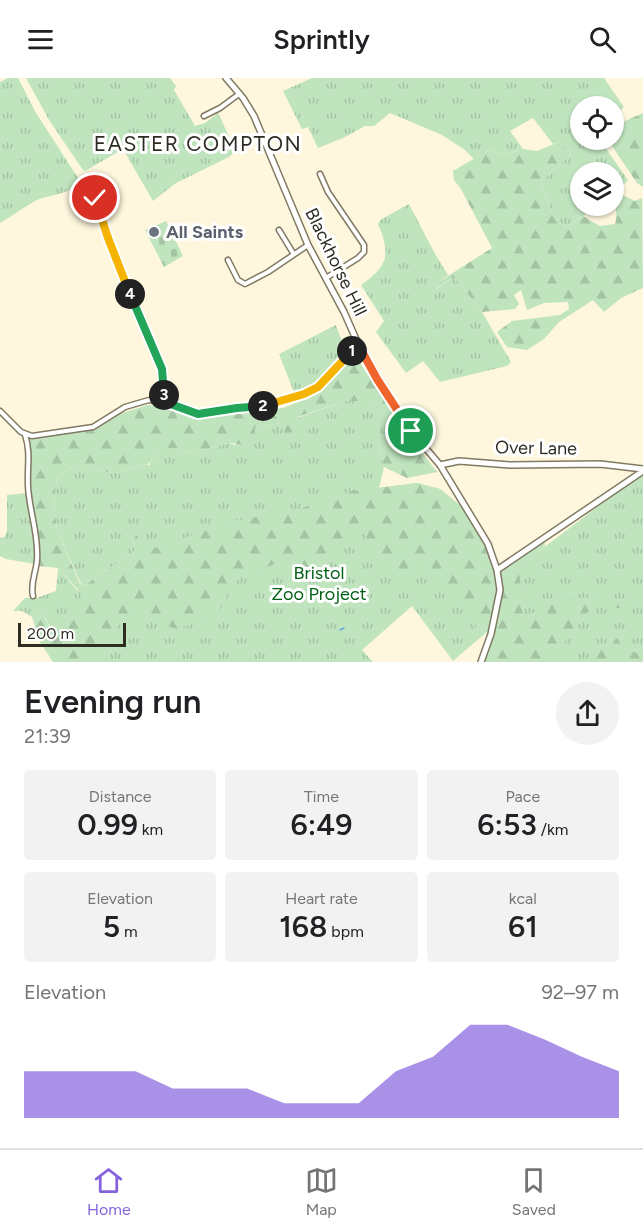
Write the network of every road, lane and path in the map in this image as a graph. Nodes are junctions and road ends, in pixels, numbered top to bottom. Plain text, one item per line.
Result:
1 (226, 78) edge
2 (239, 94) junction
3 (204, 116) dead end
4 (320, 174) dead end
5 (95, 198) dead end
6 (279, 230) dead end
7 (308, 245) junction
8 (293, 253) junction
9 (225, 266) dead end
10 (326, 278) junction
11 (359, 346) junction
12 (165, 402) junction
13 (0, 411) edge
14 (24, 435) junction
15 (32, 436) junction
16 (28, 444) junction
17 (440, 465) junction
18 (633, 468) junction
19 (643, 470) edge
20 (628, 481) junction
21 (497, 570) junction
22 (33, 596) dead end
23 (481, 662) edge

1 - 2 main road, Blackhorse Hill
2 - 3 street
2 - 7 main road, Blackhorse Hill
4 - 10 street
5 - 12 street
6 - 8 street
7 - 8 street
7 - 10 main road, Blackhorse Hill
8 - 9 street
10 - 11 main road, Blackhorse Hill
11 - 12 street
11 - 17 main road, Blackhorse Hill
12 - 15 street
13 - 14 street
14 - 15 street
14 - 16 street
15 - 16 street
16 - 22 street
17 - 18 main road, Over Lane
17 - 21 main road, Blackhorse Hill
18 - 19 main road, Over Lane
18 - 20 main road
19 - 20 main road, Over Lane
20 - 21 main road, Over Lane
21 - 23 main road, Blackhorse Hill

